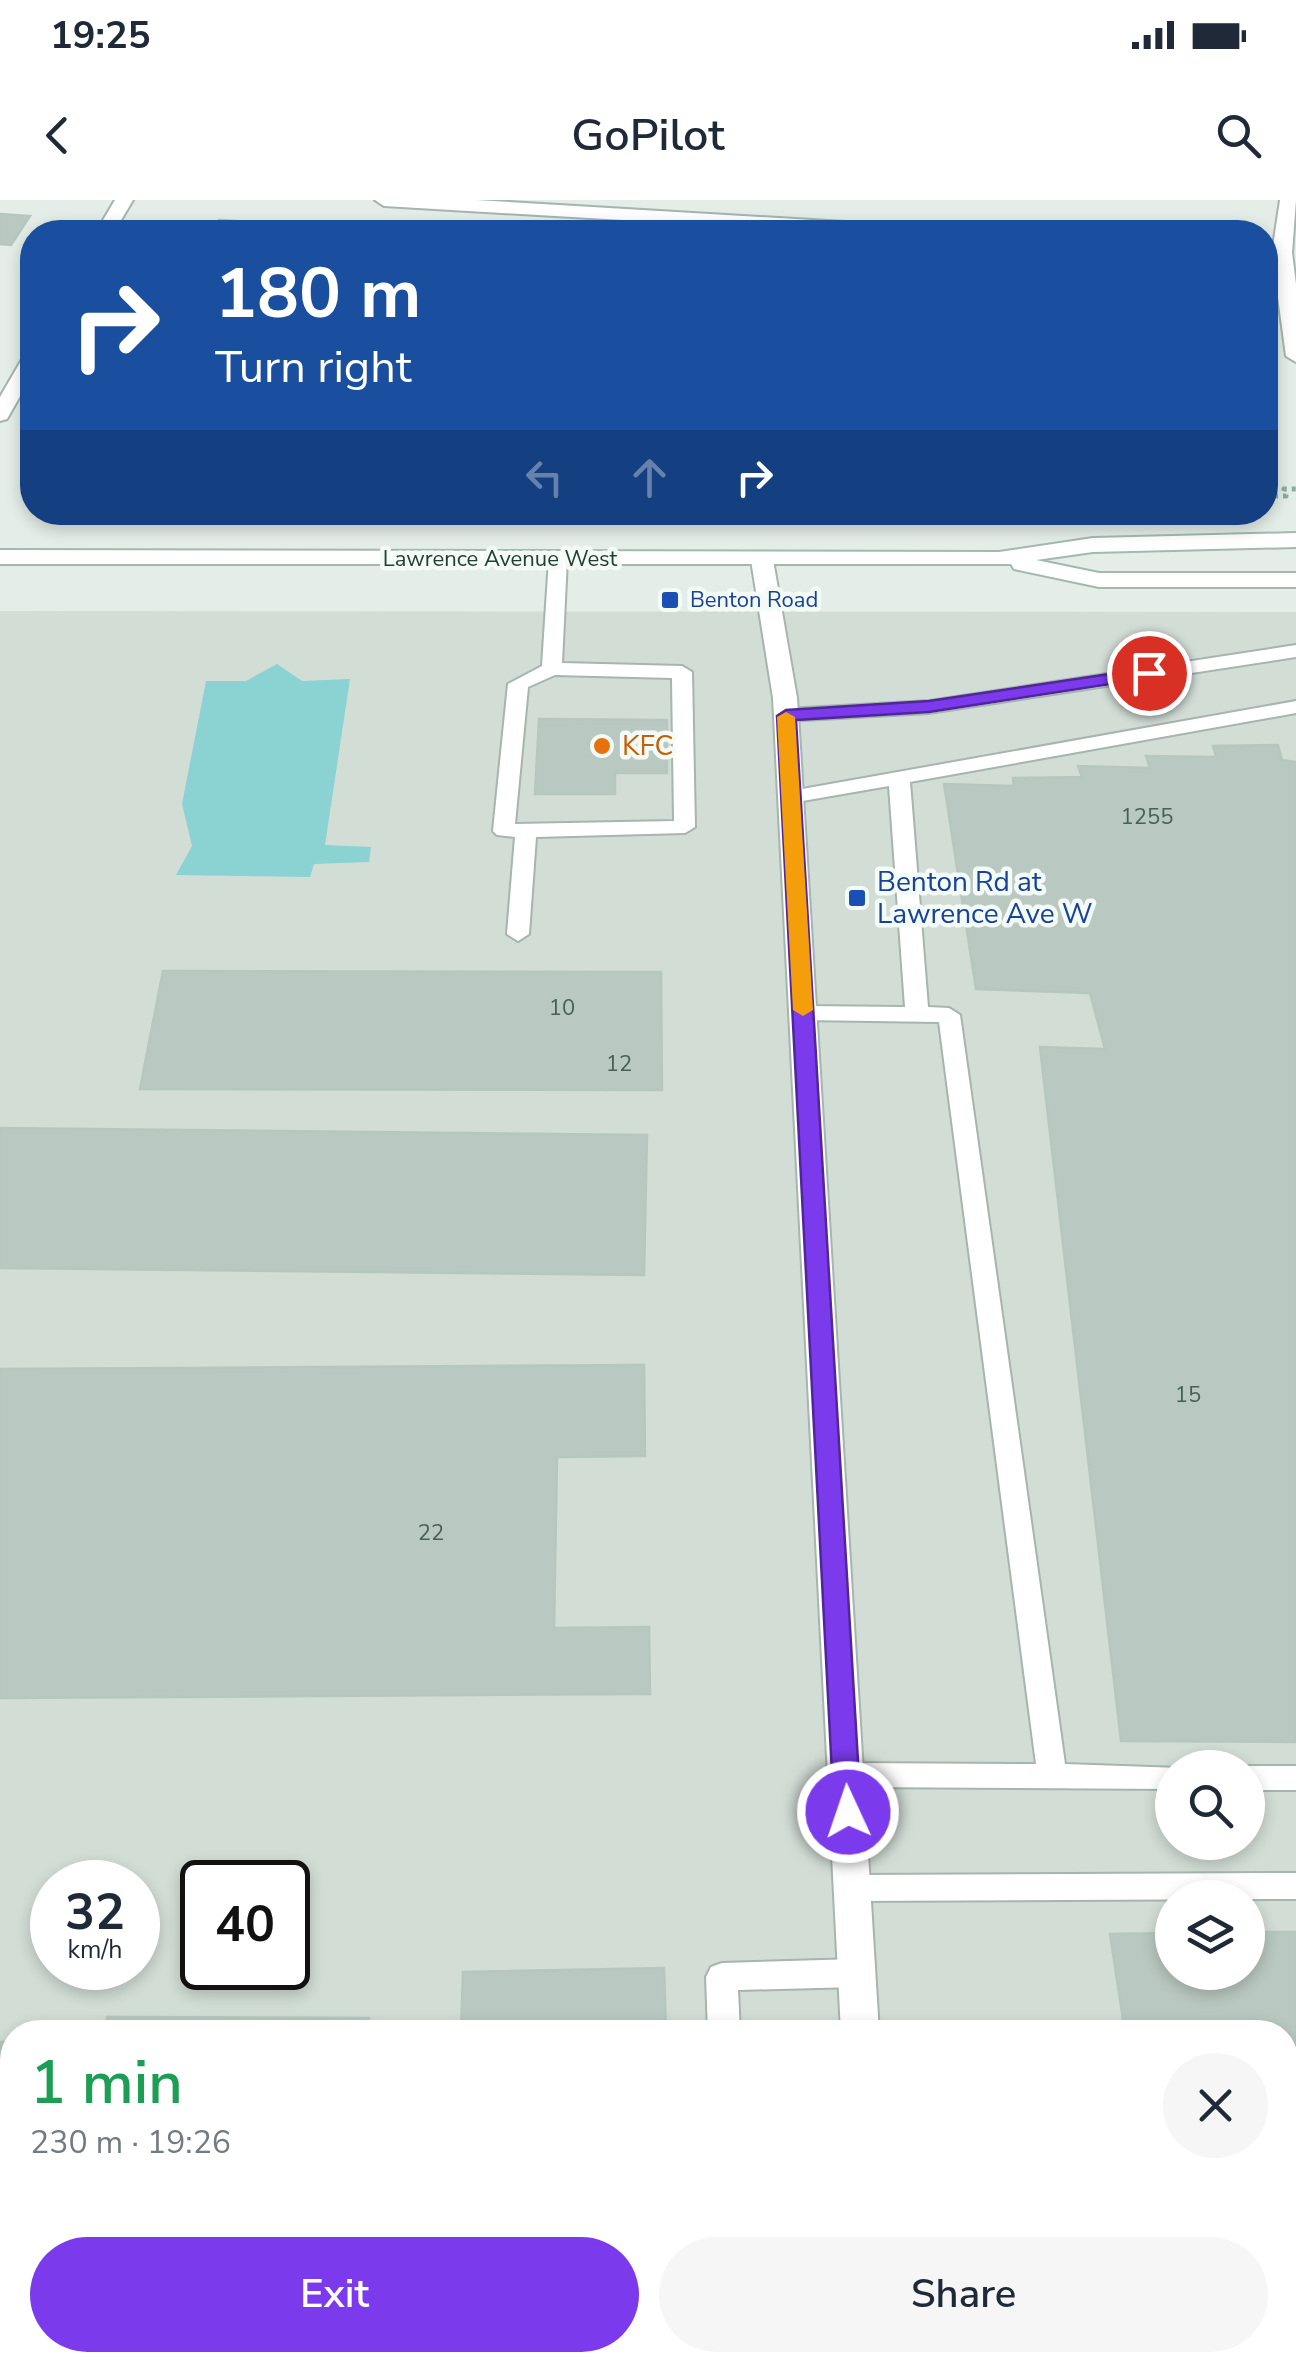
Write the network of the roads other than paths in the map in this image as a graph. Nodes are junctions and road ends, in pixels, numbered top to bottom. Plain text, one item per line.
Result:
1 (384, 200) edge
2 (1289, 200) edge
3 (714, 220) edge
4 (1278, 238) edge
5 (1278, 271) edge
6 (1296, 356) edge
7 (20, 379) edge
8 (0, 415) edge
9 (1296, 540) edge
10 (0, 557) edge
11 (558, 559) junction
12 (1000, 559) junction
13 (762, 560) junction
14 (1296, 580) edge
15 (1296, 651) edge
16 (552, 669) junction
17 (1296, 707) edge
18 (786, 716) junction
19 (899, 778) junction
20 (791, 797) junction
21 (515, 830) junction
22 (518, 934) dead end
23 (803, 1013) junction
24 (917, 1015) junction
25 (846, 1775) junction
26 (1052, 1777) junction
27 (1155, 1778) edge
28 (1265, 1778) edge
29 (1296, 1778) edge
30 (1296, 1886) edge
31 (852, 1888) junction
32 (857, 1973) junction
33 (724, 2020) edge
34 (859, 2020) edge

1 - 3 street
2 - 4 street
5 - 6 street
7 - 8 street
9 - 12 street, Lawrence Avenue West
10 - 11 street, Lawrence Avenue West
11 - 13 street, Lawrence Avenue West
11 - 16 lane
12 - 13 street, Lawrence Avenue West
12 - 14 street, Lawrence Avenue West
13 - 18 street
15 - 18 lane
16 - 21 lane
16 - 21 lane
17 - 19 lane
18 - 20 street
19 - 20 lane
19 - 24 lane
20 - 23 street
21 - 22 lane
23 - 24 lane
23 - 25 street
24 - 26 lane
25 - 26 lane
25 - 31 street
26 - 27 lane
28 - 29 lane
30 - 31 lane
31 - 32 street
32 - 33 lane
32 - 34 street

